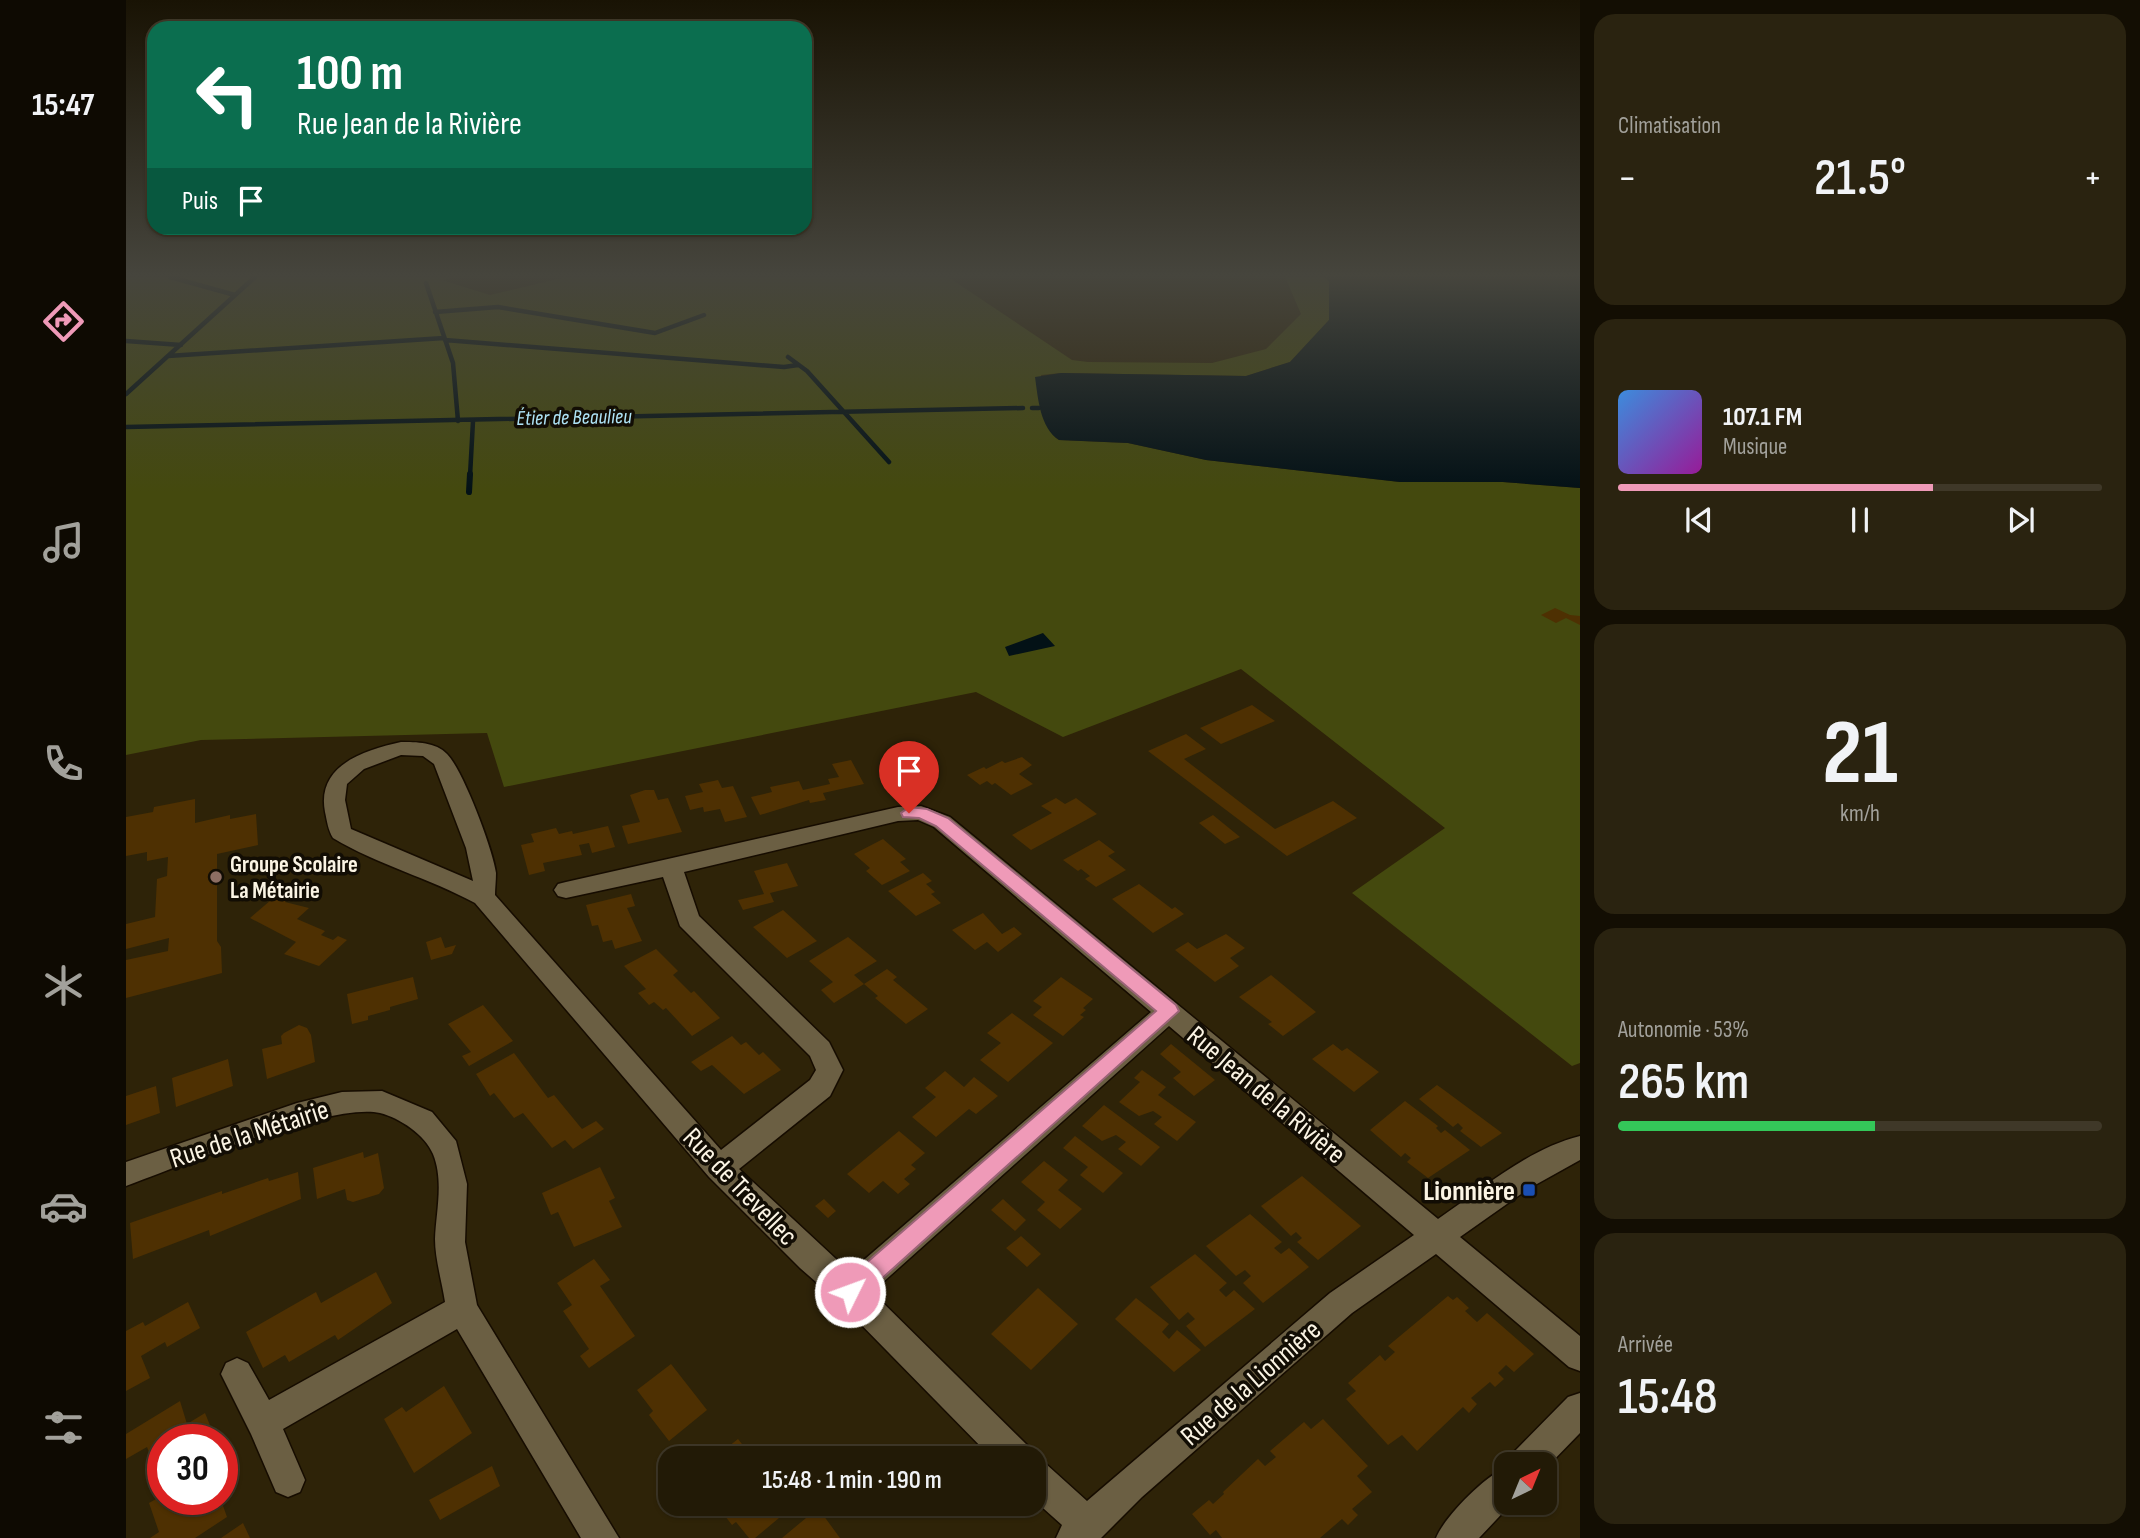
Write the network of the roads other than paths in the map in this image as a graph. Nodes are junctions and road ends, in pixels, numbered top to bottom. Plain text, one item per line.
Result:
1 (671, 867) junction
2 (566, 890) dead end
3 (483, 898) junction
4 (1169, 1011) junction
5 (1580, 1148) edge
6 (719, 1168) junction
7 (126, 1174) edge
8 (1435, 1236) junction
9 (850, 1292) junction
10 (462, 1309) junction
11 (1580, 1356) edge
12 (237, 1374) dead end
13 (1580, 1409) edge
14 (263, 1422) junction
15 (1004, 1446) edge
16 (1538, 1452) edge
17 (288, 1480) dead end
18 (1046, 1490) edge
19 (1494, 1497) edge
20 (1081, 1532) edge
21 (601, 1538) edge
22 (1454, 1538) edge

1 - 2 street, Rue Jean de la Rivière
1 - 4 street, Rue Jean de la Rivière
1 - 6 street
3 - 3 street, Rue de Trevellec
3 - 6 street, Rue de Trevellec
4 - 8 street, Rue Jean de la Rivière
4 - 9 street
5 - 8 street, Rue de la Lionnière
6 - 9 street, Rue de Trevellec
7 - 10 street, Rue de la Métairie
8 - 11 street, Rue Jean de la Rivière
8 - 20 street, Rue de la Lionnière
9 - 15 street, Rue de Trevellec
10 - 14 street
10 - 21 street, Rue de la Métairie
12 - 14 street
13 - 16 street
14 - 17 street
18 - 20 street
19 - 22 street

